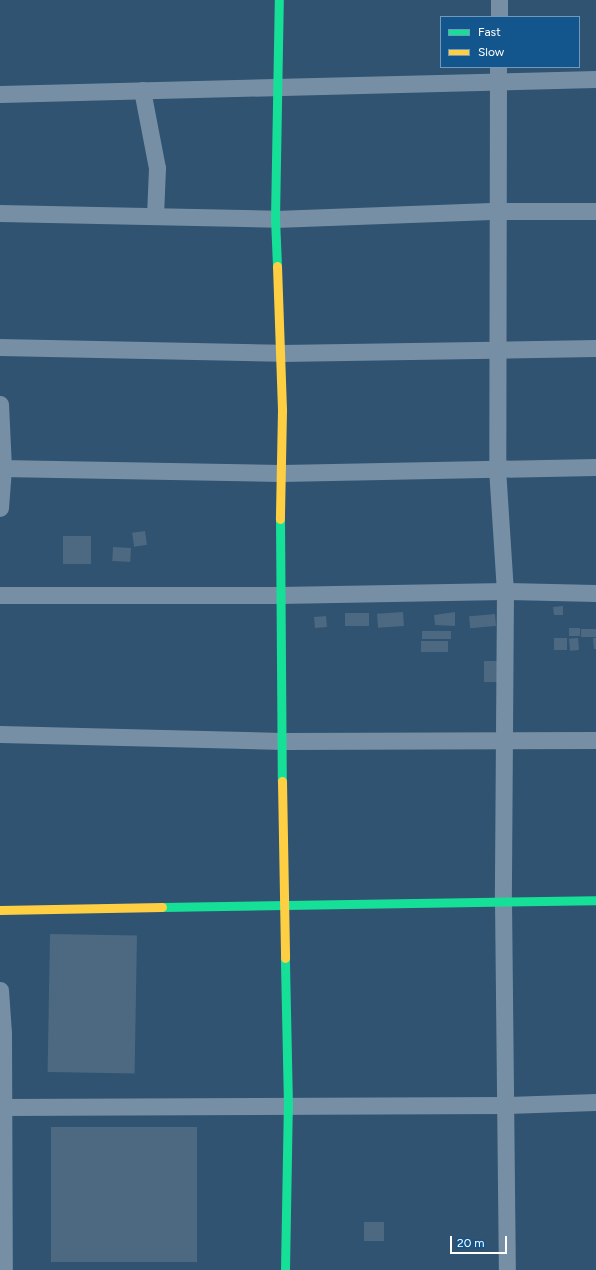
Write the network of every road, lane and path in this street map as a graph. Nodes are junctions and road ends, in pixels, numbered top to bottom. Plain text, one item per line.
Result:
1 (279, 0) edge
2 (499, 0) edge
3 (499, 16) edge
4 (498, 74) edge
5 (596, 79) edge
6 (276, 87) junction
7 (142, 90) junction
8 (0, 94) edge
9 (498, 211) junction
10 (596, 211) edge
11 (0, 213) edge
12 (155, 216) junction
13 (275, 219) junction
14 (0, 347) edge
15 (596, 348) edge
16 (497, 351) junction
17 (280, 353) junction
18 (0, 404) edge
19 (596, 467) edge
20 (2, 468) edge
21 (497, 468) junction
22 (281, 473) junction
23 (0, 508) edge
24 (505, 591) junction
25 (596, 593) edge
26 (0, 594) edge
27 (280, 595) junction
28 (0, 734) edge
29 (504, 740) junction
30 (596, 740) edge
31 (283, 741) junction
32 (503, 900) junction
33 (596, 900) edge
34 (283, 904) junction
35 (0, 910) edge
36 (0, 990) edge
37 (2, 1033) edge
38 (596, 1102) edge
39 (506, 1105) junction
40 (288, 1106) junction
41 (3, 1107) junction
42 (4, 1270) edge
43 (285, 1270) edge
44 (508, 1270) edge

1 - 6 main road
2 - 3 street
4 - 5 street
4 - 6 street
4 - 9 street
6 - 7 street
6 - 13 main road
7 - 8 street
7 - 12 street
9 - 10 street
9 - 13 street
9 - 16 street
11 - 12 street
12 - 13 street
13 - 17 main road
14 - 17 street
15 - 16 street
16 - 17 street
16 - 21 street
17 - 22 main road
18 - 20 street
19 - 21 street
20 - 22 street
20 - 23 street
21 - 22 street
21 - 24 street
22 - 27 main road
24 - 25 street
24 - 27 street
24 - 29 street
26 - 27 street
27 - 31 main road
28 - 31 street
29 - 30 street
29 - 31 street
29 - 32 street
31 - 34 main road
32 - 33 main road
32 - 34 main road
32 - 39 street
34 - 35 main road
34 - 40 main road
36 - 37 street
37 - 41 street
38 - 39 street
39 - 40 street
39 - 44 street
40 - 41 street
40 - 43 main road
41 - 42 street

